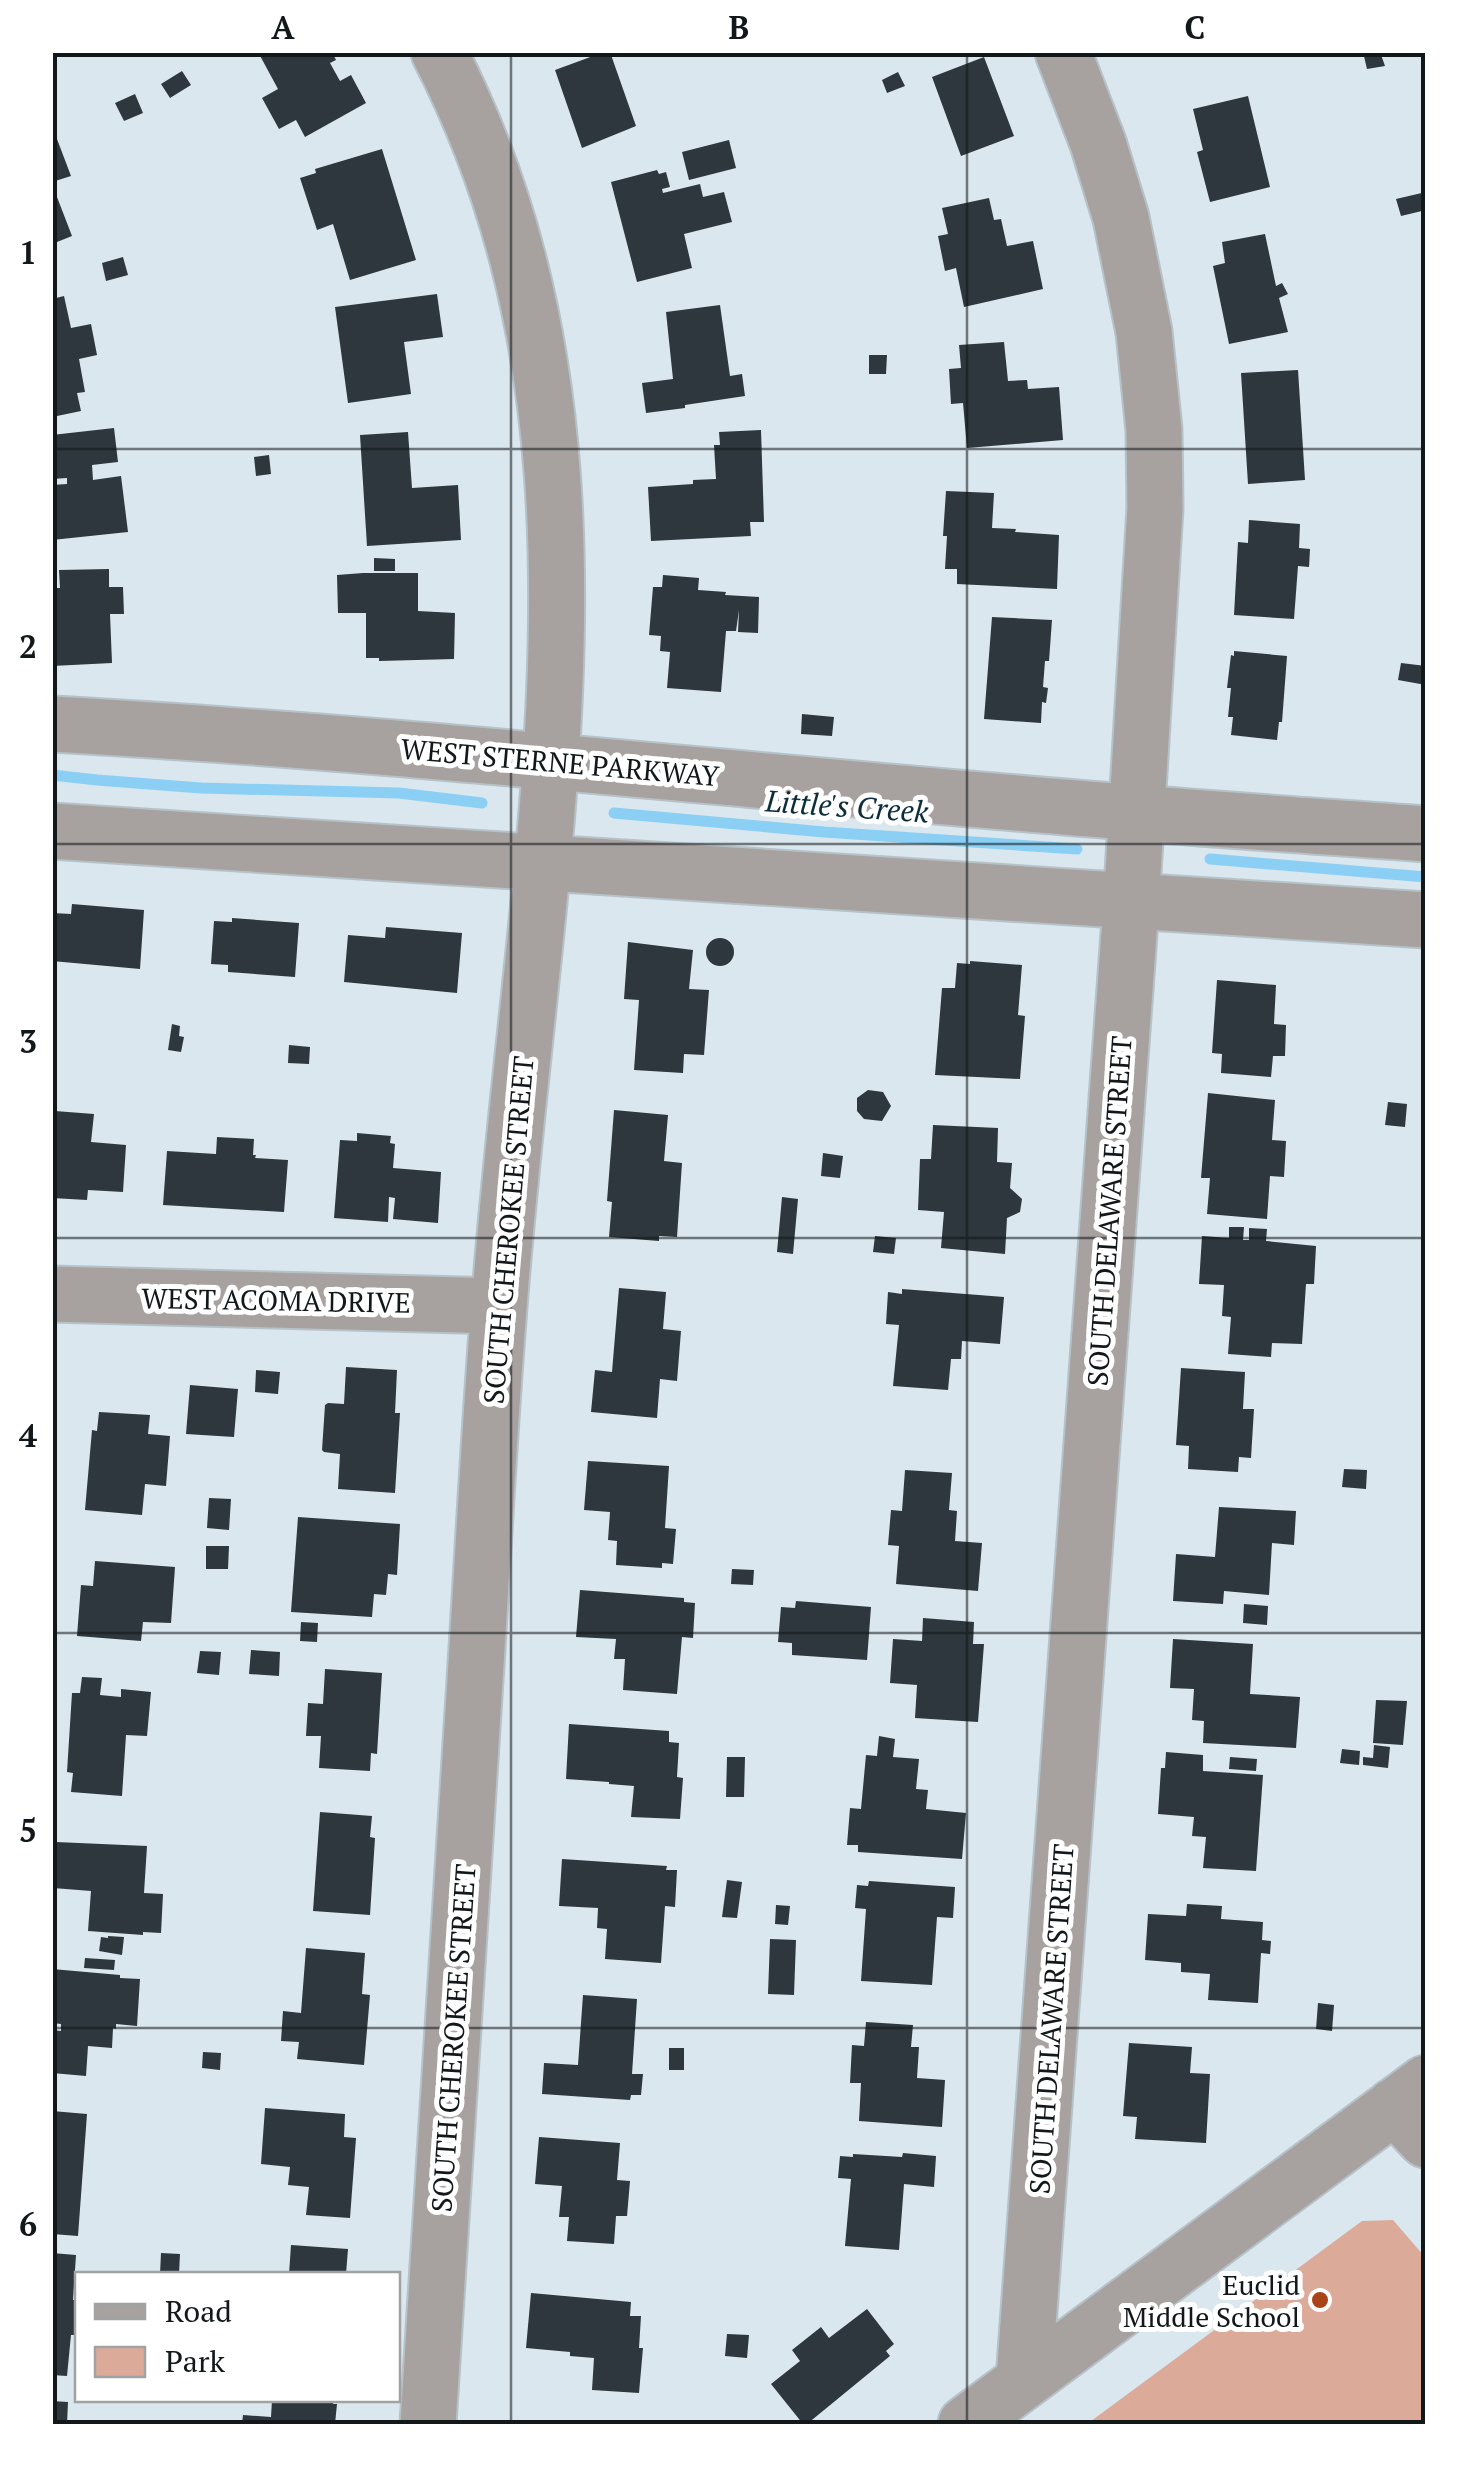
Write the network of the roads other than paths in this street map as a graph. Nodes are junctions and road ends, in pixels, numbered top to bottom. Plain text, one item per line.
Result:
1 (439, 52) edge
2 (1063, 52) edge
3 (52, 724) edge
4 (552, 760) junction
5 (1137, 813) junction
6 (52, 831) edge
7 (1426, 834) edge
8 (543, 862) junction
9 (1130, 900) junction
10 (1426, 920) edge
11 (52, 1294) edge
12 (499, 1306) junction
13 (1415, 2109) edge
14 (1024, 2380) junction
15 (428, 2424) edge
16 (966, 2424) edge

1 - 4 street, SOUTH CHEROKEE STREET
2 - 5 street, SOUTH DELAWARE STREET
3 - 4 street, WEST STERNE PARKWAY
4 - 5 street, WEST STERNE PARKWAY
4 - 8 street, SOUTH CHEROKEE STREET
5 - 7 street, WEST STERNE PARKWAY
5 - 9 street, SOUTH DELAWARE STREET
6 - 8 street
8 - 9 street
8 - 12 street, SOUTH CHEROKEE STREET
9 - 10 street
9 - 14 street, SOUTH DELAWARE STREET
11 - 12 street, WEST ACOMA DRIVE
12 - 15 street, SOUTH CHEROKEE STREET
13 - 14 street
14 - 16 street

